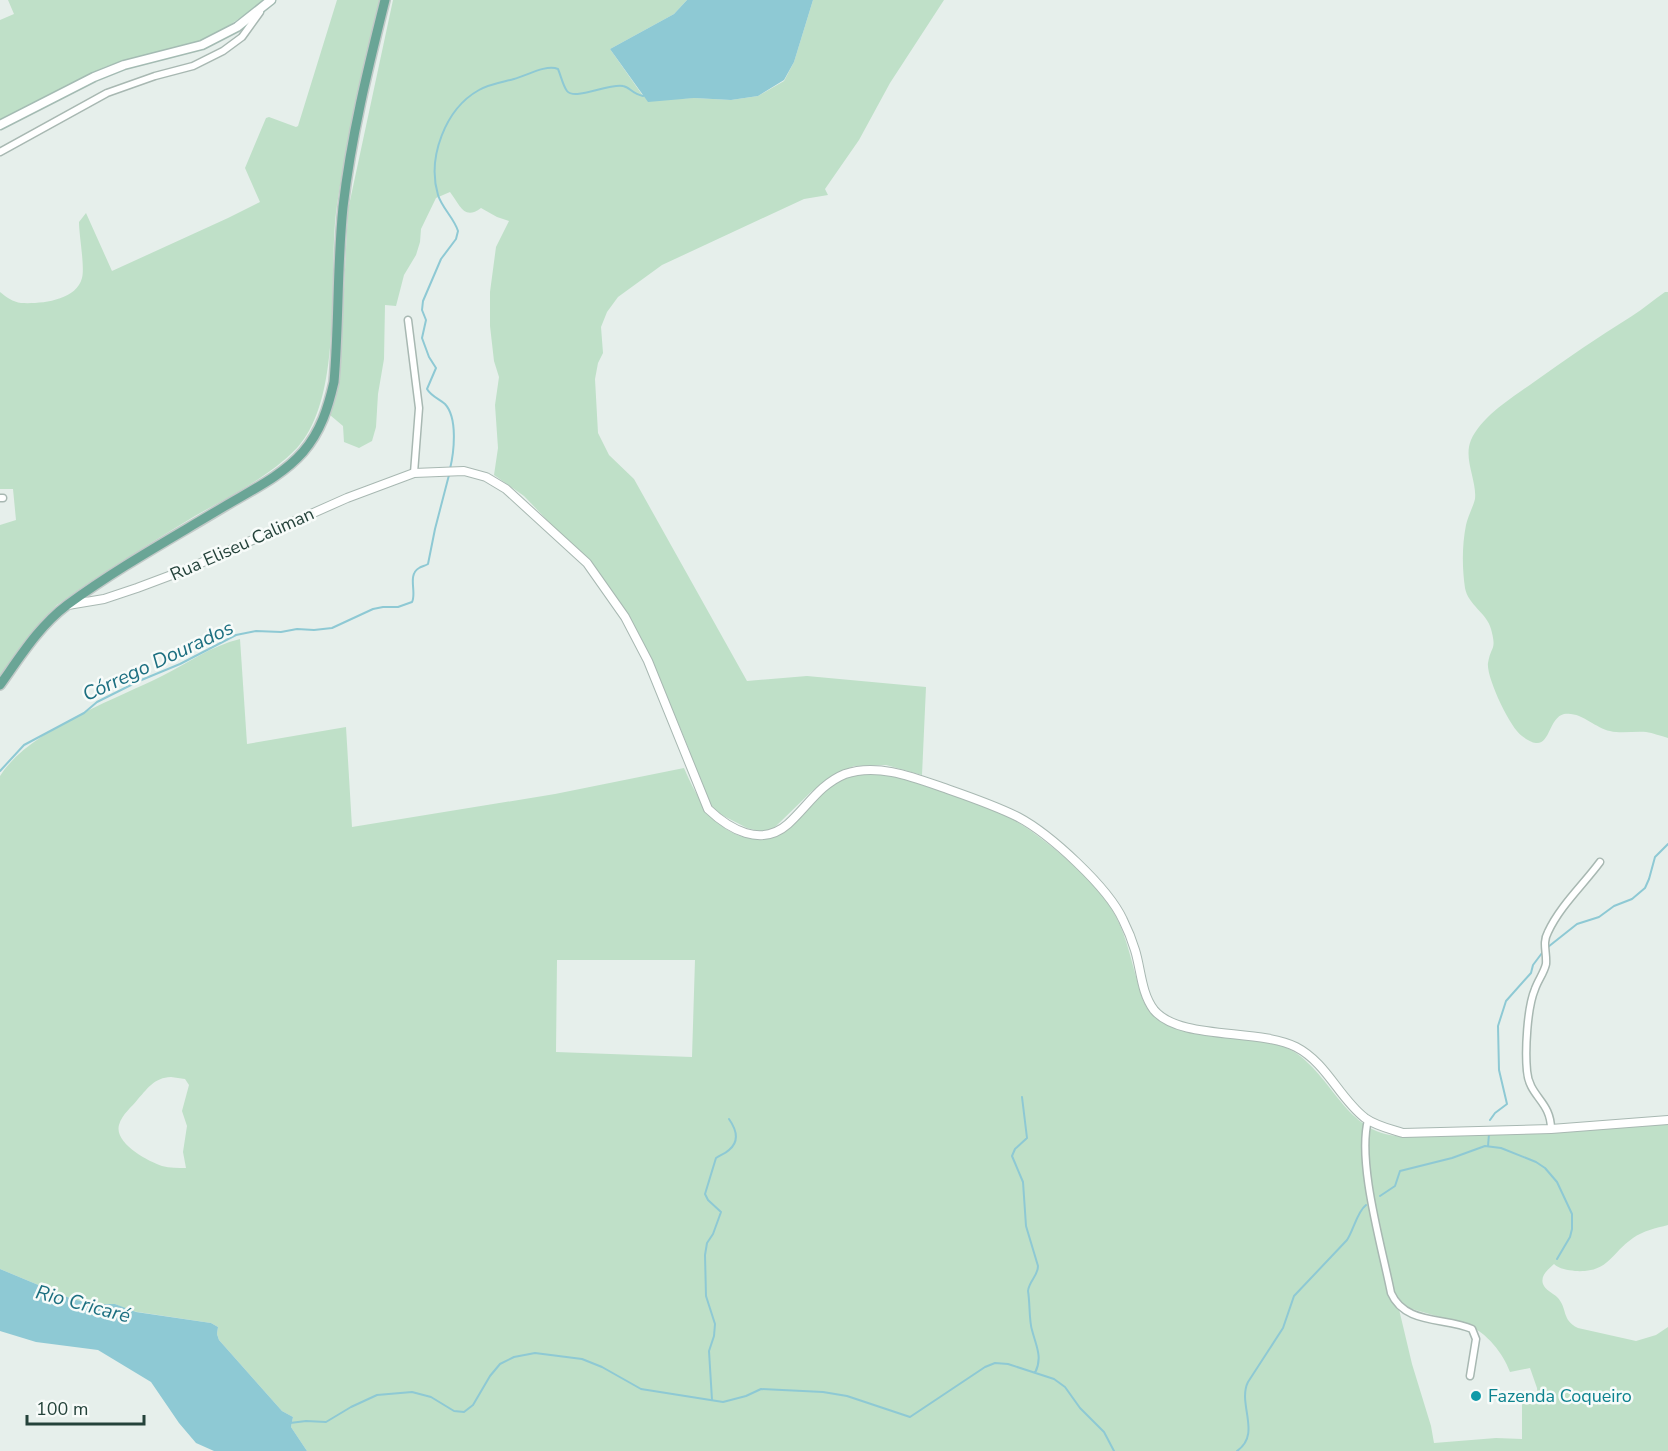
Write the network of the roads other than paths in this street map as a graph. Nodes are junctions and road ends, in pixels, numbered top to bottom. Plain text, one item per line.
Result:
1 (271, 0) edge
2 (385, 0) edge
3 (262, 9) junction
4 (0, 125) edge
5 (0, 152) edge
6 (408, 321) dead end
7 (414, 472) junction
8 (67, 606) junction
9 (0, 685) edge
10 (1600, 862) dead end
11 (1368, 1120) junction
12 (1668, 1120) edge
13 (1551, 1129) junction
14 (1470, 1376) dead end

1 - 3 main road
2 - 8 main road
3 - 4 main road
3 - 5 street
6 - 7 street
7 - 8 street, Rua Eliseu Caliman
7 - 11 street, Rua Eliseu Caliman
8 - 9 main road
10 - 13 street
11 - 13 street
11 - 14 street
12 - 13 street

